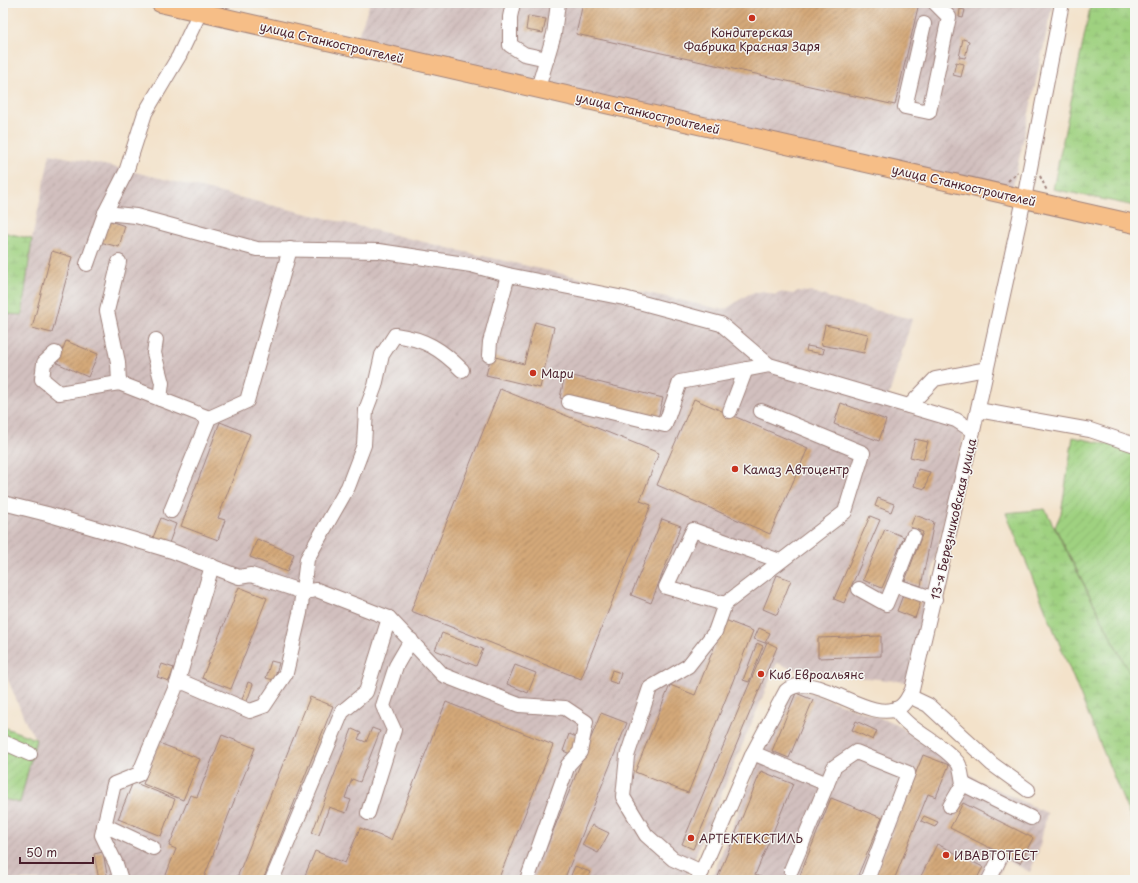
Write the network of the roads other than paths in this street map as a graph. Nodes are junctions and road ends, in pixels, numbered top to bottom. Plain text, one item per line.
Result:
1 (160, 3) edge
2 (513, 3) edge
3 (558, 3) edge
4 (936, 3) edge
5 (1062, 3) edge
6 (200, 12) junction
7 (924, 24) dead end
8 (547, 59) junction
9 (538, 88) junction
10 (1024, 199) junction
11 (105, 213) junction
12 (1135, 224) edge
13 (290, 249) junction
14 (119, 262) dead end
15 (87, 264) dead end
16 (508, 276) junction
17 (156, 340) dead end
18 (54, 353) dead end
19 (489, 355) dead end
20 (769, 365) junction
21 (746, 369) junction
22 (986, 369) junction
23 (462, 370) dead end
24 (119, 383) junction
25 (160, 399) junction
26 (569, 402) dead end
27 (909, 406) junction
28 (762, 410) dead end
29 (978, 410) junction
30 (730, 411) dead end
31 (209, 418) junction
32 (973, 431) junction
33 (1135, 445) edge
34 (3, 503) edge
35 (171, 510) dead end
36 (913, 536) dead end
37 (780, 561) junction
38 (212, 566) junction
39 (894, 585) junction
40 (859, 589) dead end
41 (303, 592) junction
42 (935, 599) junction
43 (725, 604) junction
44 (389, 618) junction
45 (411, 640) junction
46 (177, 684) junction
47 (909, 696) junction
48 (895, 710) junction
49 (3, 742) edge
50 (753, 753) junction
51 (30, 754) dead end
52 (827, 784) junction
53 (963, 784) junction
54 (1028, 790) dead end
55 (950, 806) dead end
56 (368, 813) dead end
57 (1031, 818) dead end
58 (104, 825) junction
59 (153, 848) dead end
60 (999, 860) dead end
61 (791, 870) dead end
62 (700, 878) edge
63 (121, 880) edge
64 (272, 880) edge
65 (527, 880) edge
66 (867, 880) edge
67 (989, 880) edge

1 - 6 main road, улица Станкостроителей
2 - 8 street
3 - 8 street
4 - 7 street
5 - 10 street, 13-я Березниковская улица
6 - 9 main road, улица Станкостроителей
6 - 11 street
8 - 9 street
9 - 10 main road, улица Станкостроителей
10 - 12 main road, улица Станкостроителей
10 - 22 street, 13-я Березниковская улица
11 - 13 street
11 - 15 street
13 - 16 street
13 - 31 street
14 - 24 street
16 - 19 street
16 - 20 street
17 - 25 street
18 - 24 street
20 - 21 street
20 - 27 street
21 - 26 street
21 - 30 street
22 - 27 street
22 - 29 street, 13-я Березниковская улица
23 - 41 street
24 - 25 street
25 - 31 street
27 - 32 street
28 - 37 street
29 - 32 street, 13-я Березниковская улица
29 - 33 street
31 - 35 street
32 - 42 street, 13-я Березниковская улица
34 - 38 street
36 - 39 street
37 - 43 street
37 - 43 street
38 - 41 street
38 - 46 street
39 - 40 street
39 - 42 street
41 - 44 street
41 - 46 street
42 - 47 street, 13-я Березниковская улица
43 - 62 street
44 - 45 street
44 - 64 street
45 - 56 street
45 - 65 street
46 - 58 street
47 - 48 street, 13-я Березниковская улица
47 - 54 street
48 - 50 street
48 - 53 street
49 - 51 street
50 - 52 street
50 - 62 street
52 - 61 street
52 - 66 street
53 - 55 street
53 - 57 street
58 - 59 street
58 - 63 street
60 - 67 street

